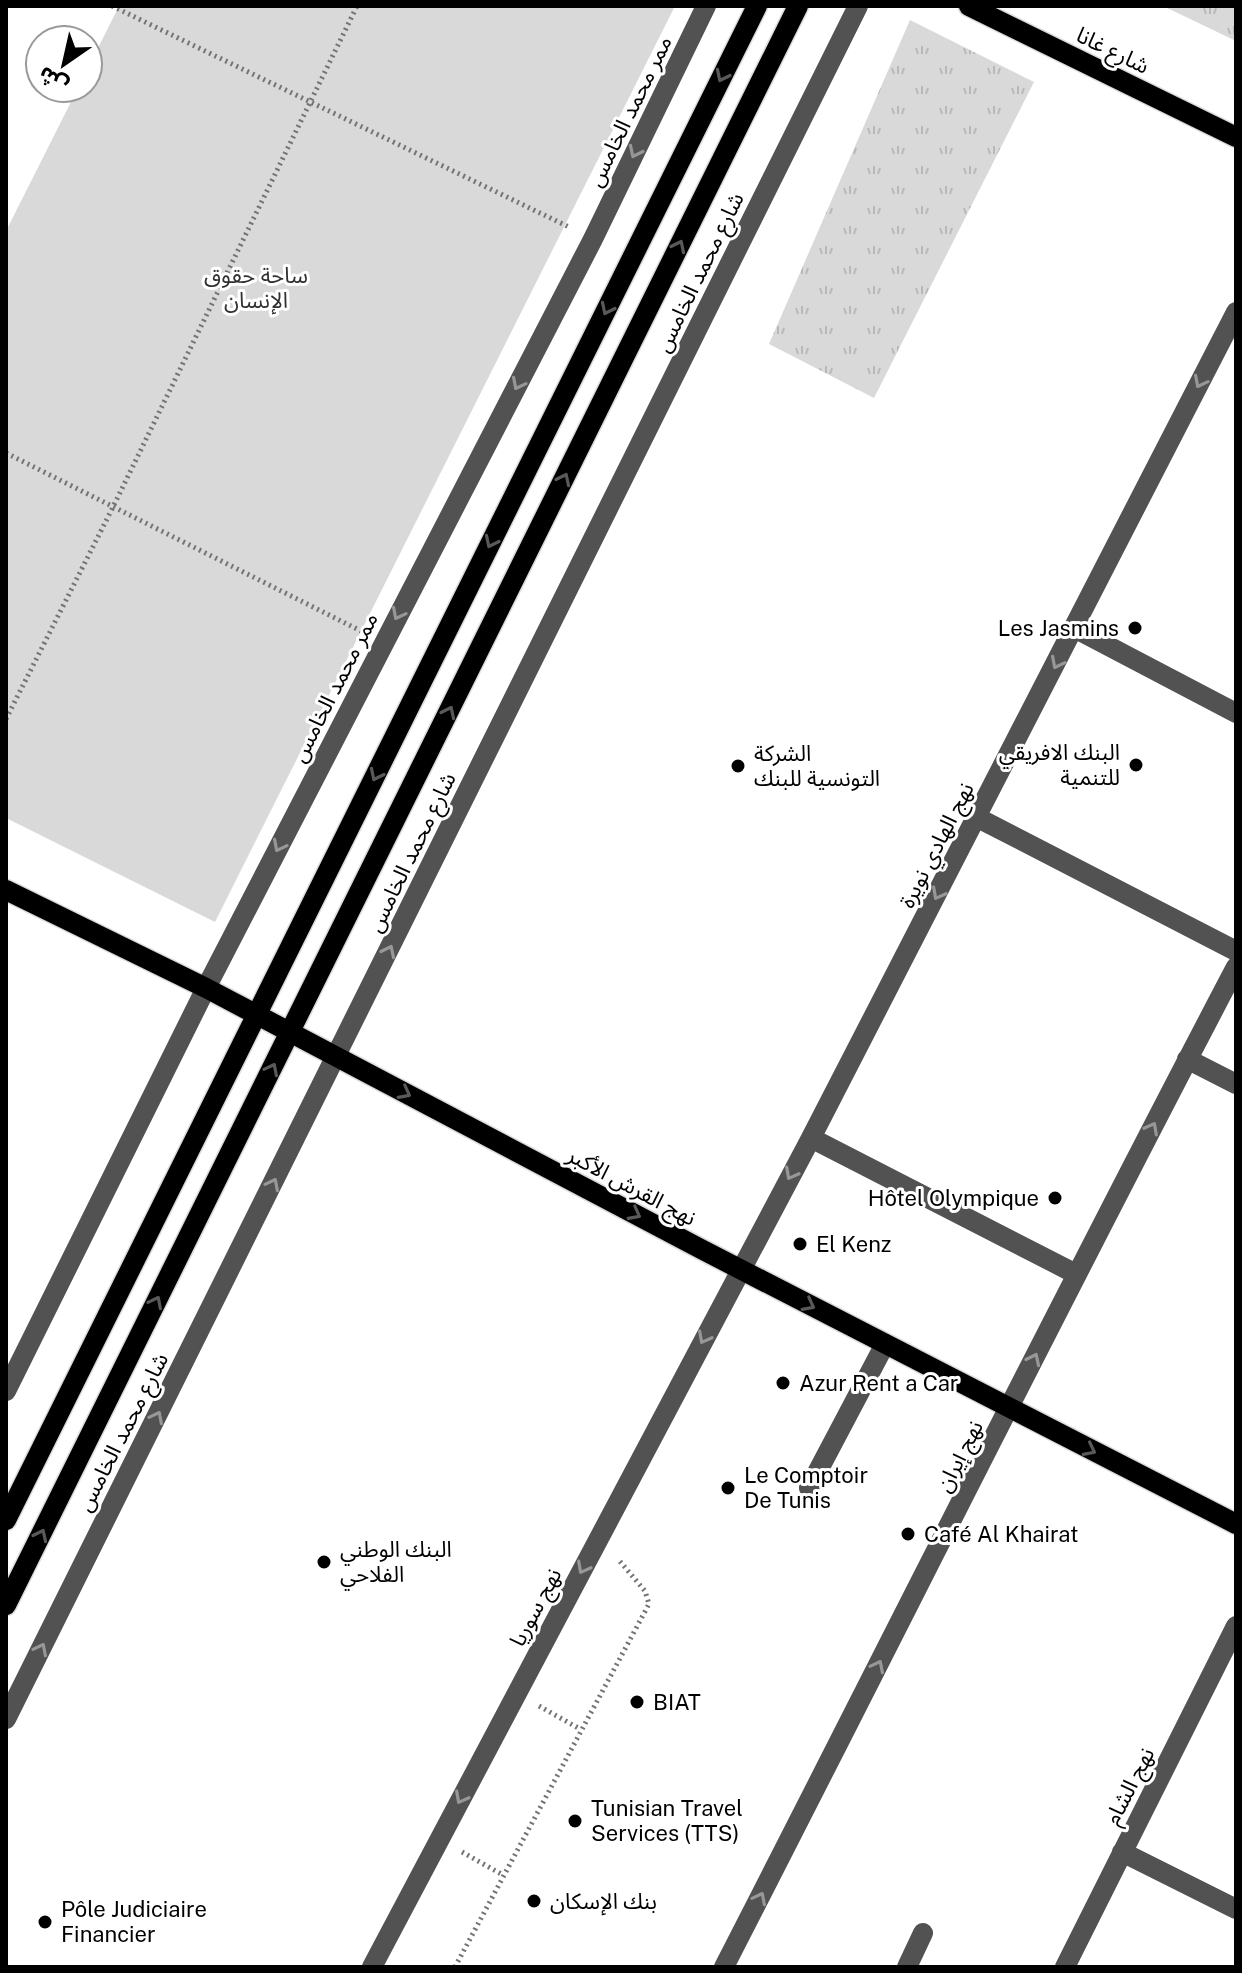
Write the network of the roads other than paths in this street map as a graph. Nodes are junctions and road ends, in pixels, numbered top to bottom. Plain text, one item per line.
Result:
1 (706, 6) edge
2 (757, 6) edge
3 (798, 6) edge
4 (858, 6) edge
5 (975, 7) edge
6 (1236, 137) edge
7 (1236, 312) edge
8 (1074, 628) junction
9 (1236, 713) edge
10 (978, 818) junction
11 (6, 890) edge
12 (1236, 951) edge
13 (1236, 967) edge
14 (206, 988) junction
15 (257, 1015) junction
16 (290, 1033) junction
17 (336, 1057) junction
18 (1187, 1059) junction
19 (1236, 1084) edge
20 (811, 1138) junction
21 (740, 1269) junction
22 (1076, 1274) junction
23 (885, 1344) junction
24 (6, 1391) edge
25 (1010, 1408) junction
26 (809, 1488) dead end
27 (6, 1520) edge
28 (1236, 1524) edge
29 (6, 1605) edge
30 (1236, 1626) edge
31 (6, 1719) edge
32 (1122, 1852) junction
33 (1236, 1909) edge
34 (923, 1933) dead end
35 (372, 1967) edge
36 (724, 1967) edge
37 (907, 1967) edge
38 (1065, 1967) edge

1 -> 14 street, ممر محمد الخامس
2 -> 15 main road
16 -> 3 main road, شارع محمد الخامس
17 -> 4 street, شارع محمد الخامس
5 - 6 main road, شارع غانا
7 -> 8 street, نهج الهادي نويرة
8 - 9 street
8 -> 10 street, نهج الهادي نويرة
10 - 12 street
10 -> 20 street, نهج الهادي نويرة
11 - 14 main road, نهج القرش الأكبر
13 - 18 street, نهج إيران
14 - 15 main road, نهج القرش الأكبر
14 - 24 street, ممر محمد الخامس
15 - 16 main road, نهج القرش الأكبر
15 - 27 main road
16 - 17 main road, نهج القرش الأكبر
29 -> 16 main road, شارع محمد الخامس
17 -> 21 main road, نهج القرش الأكبر
31 -> 17 street, شارع محمد الخامس
18 - 19 street
22 -> 18 street, نهج إيران
20 -> 21 street, نهج الهادي نويرة
20 - 22 street
21 -> 23 main road, نهج القرش الأكبر
21 -> 35 street, نهج سوريا
25 -> 22 street, نهج إيران
23 - 25 main road, نهج القرش الأكبر
23 - 26 street
25 -> 28 main road, نهج القرش الأكبر
36 -> 25 street, نهج إيران
30 - 32 street, نهج الشام
32 - 33 street
32 - 38 street, نهج الشام
34 - 37 street

